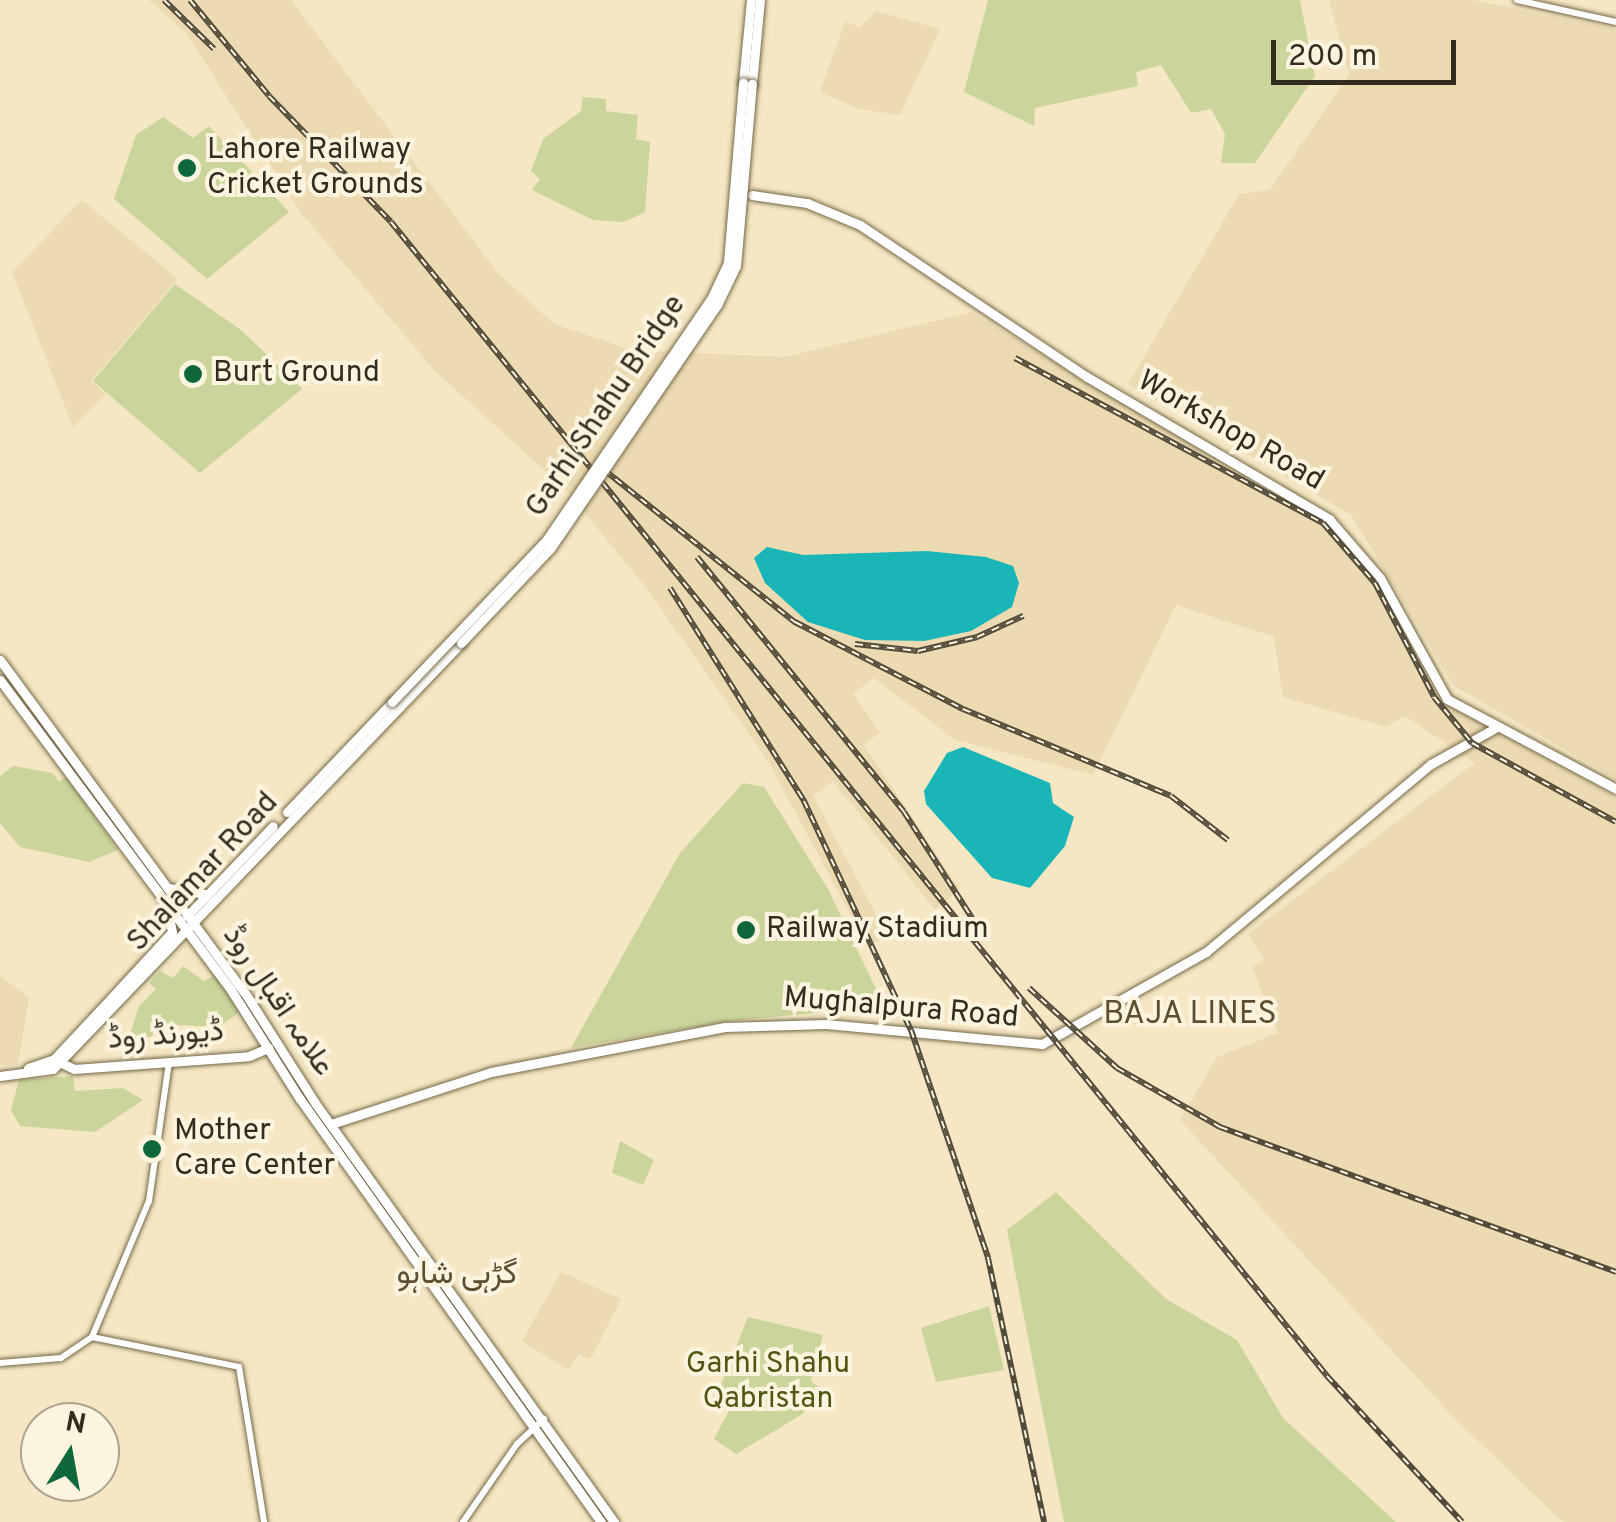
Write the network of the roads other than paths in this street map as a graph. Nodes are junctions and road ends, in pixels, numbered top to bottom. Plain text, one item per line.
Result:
1 (752, 0) edge
2 (760, 0) edge
3 (1518, 0) edge
4 (1616, 22) edge
5 (747, 84) junction
6 (752, 195) dead end
7 (0, 660) edge
8 (0, 680) edge
9 (395, 704) junction
10 (1497, 727) junction
11 (1616, 789) edge
12 (122, 837) junction
13 (166, 887) junction
14 (207, 894) junction
15 (161, 899) junction
16 (206, 906) junction
17 (186, 922) junction
18 (200, 933) junction
19 (271, 1046) junction
20 (56, 1062) junction
21 (169, 1063) junction
22 (0, 1073) edge
23 (46, 1073) joint
24 (331, 1124) junction
25 (404, 1234) junction
26 (92, 1338) junction
27 (0, 1363) edge
28 (539, 1421) junction
29 (264, 1522) edge
30 (463, 1522) edge
31 (600, 1522) edge
32 (614, 1522) edge

1 - 5 main road
2 - 5 main road
3 - 4 street
5 - 9 main road, Garhi Shahu Bridge, bridge
5 - 9 main road, Garhi Shahu Bridge, bridge
6 - 10 main road, Workshop Road
7 - 12 main road, علامہ اقبال روڈ
8 - 12 main road, علامہ اقبال روڈ
9 - 14 main road, Shalamar Road
9 - 16 main road, Shalamar Road
10 - 11 main road, Workshop Road
10 - 24 main road, Mughalpura Road
12 - 13 main road, علامہ اقبال روڈ
12 - 15 main road, علامہ اقبال روڈ
13 - 14 main road
13 - 17 main road, علامہ اقبال روڈ
14 - 17 main road, Shalamar Road
15 - 17 main road, علامہ اقبال روڈ
15 - 20 main road, ڈیورنڈ روڈ
16 - 17 main road, Shalamar Road
16 - 18 main road
17 - 18 main road, علامہ اقبال روڈ
17 - 19 main road, علامہ اقبال روڈ
17 - 20 main road, Shalamar Road
18 - 19 main road, علامہ اقبال روڈ
19 - 21 main road, ڈیورنڈ روڈ
19 - 24 main road, علامہ اقبال روڈ
19 - 25 main road, علامہ اقبال روڈ
20 - 21 main road, ڈیورنڈ روڈ
20 - 22 main road, ڈیورنڈ روڈ
20 - 23 main road, Shalamar Road
21 - 26 street
22 - 23 main road, ڈیورنڈ روڈ
24 - 25 main road, علامہ اقبال روڈ
25 - 28 main road, علامہ اقبال روڈ
26 - 27 street
26 - 29 street
28 - 30 street
28 - 31 main road, علامہ اقبال روڈ
28 - 32 main road, علامہ اقبال روڈ

